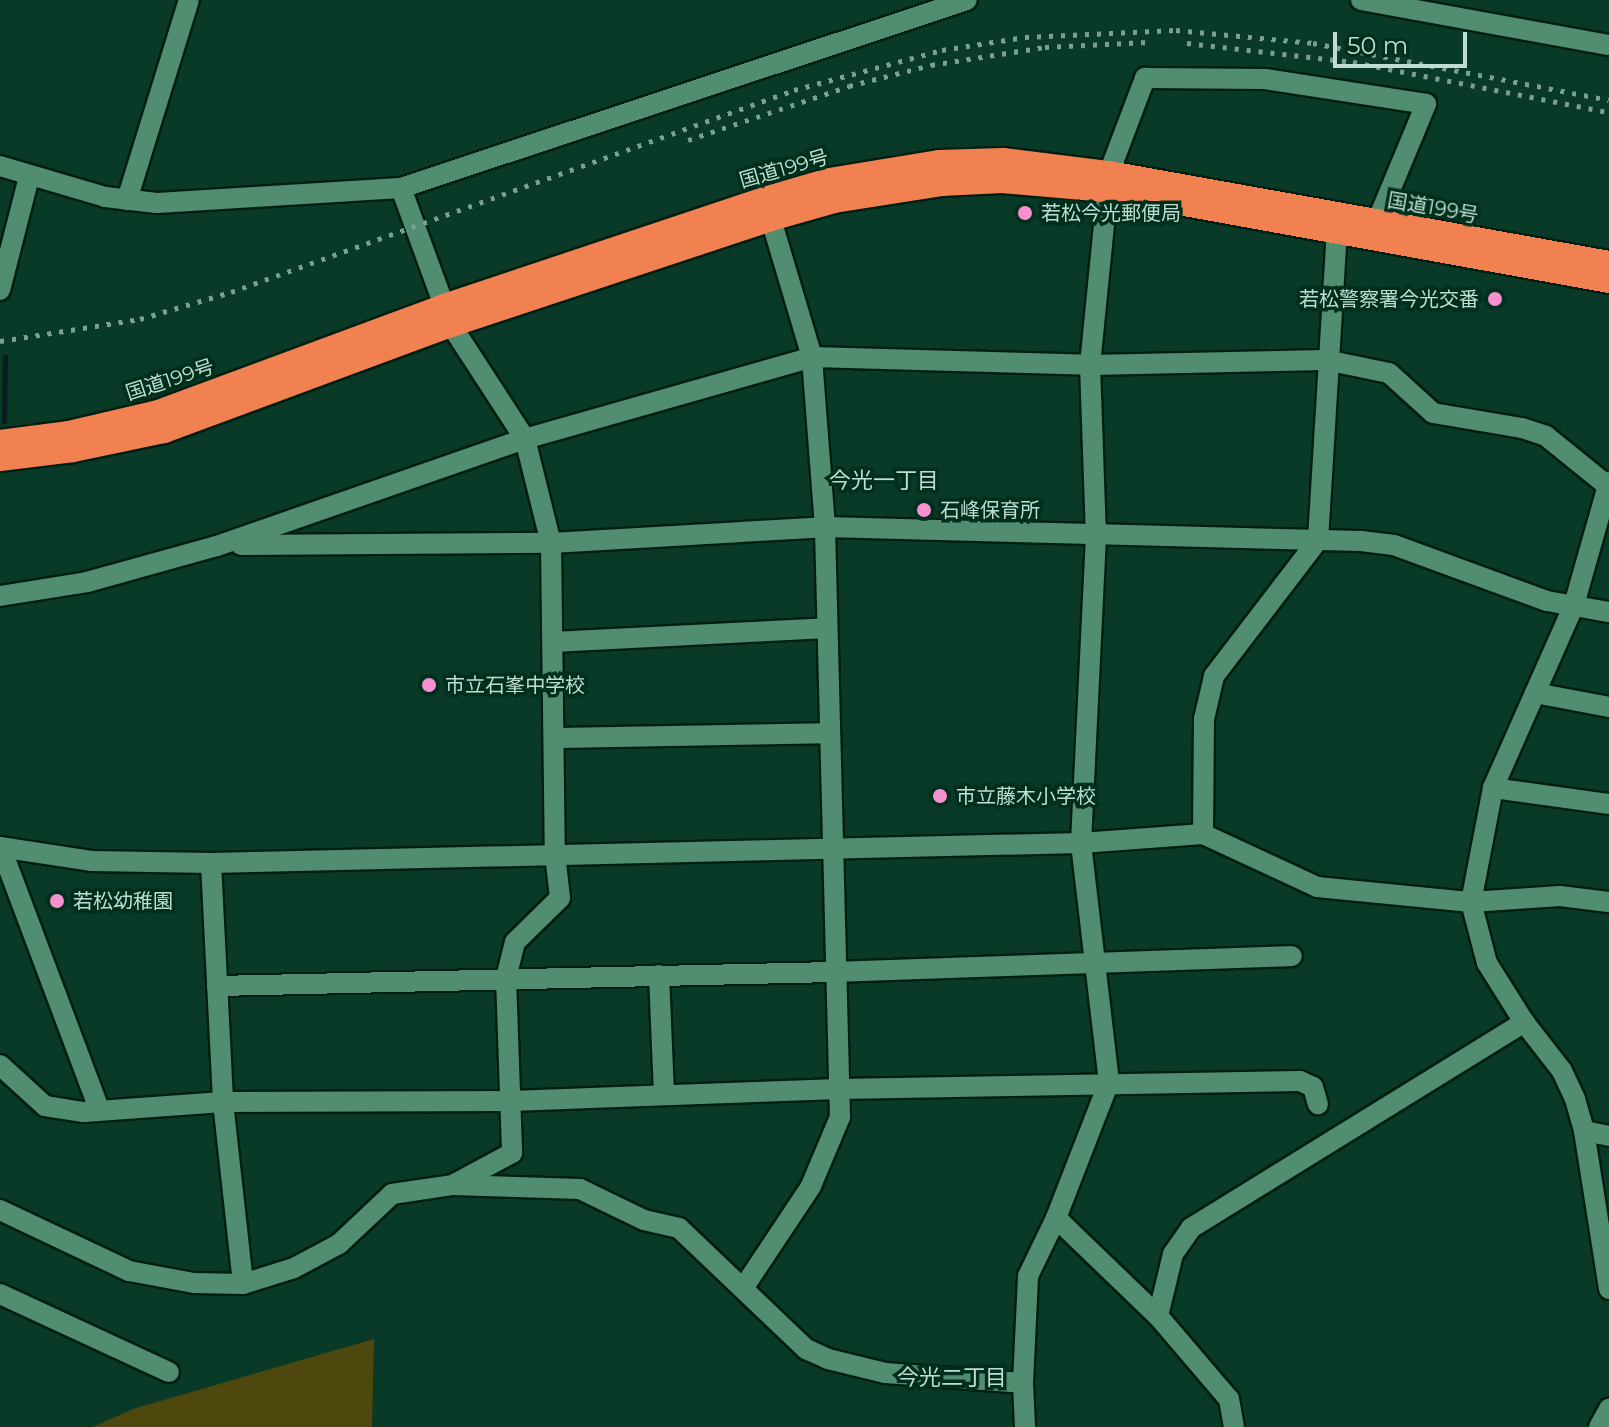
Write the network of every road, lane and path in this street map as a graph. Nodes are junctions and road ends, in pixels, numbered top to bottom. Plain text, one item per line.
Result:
1 (189, 0) edge
2 (967, 0) edge
3 (1361, 0) edge
4 (1609, 45) edge
5 (0, 166) edge
6 (29, 177) junction
7 (1108, 182) junction
8 (401, 188) junction
9 (127, 200) junction
10 (768, 209) junction
11 (1377, 222) junction
12 (1337, 226) junction
13 (1609, 263) edge
14 (1609, 281) edge
15 (0, 290) edge
16 (448, 315) junction
17 (812, 357) junction
18 (1326, 360) junction
19 (1090, 365) junction
20 (525, 439) junction
21 (0, 442) edge
22 (0, 459) edge
23 (1609, 485) edge
24 (825, 527) junction
25 (1096, 537) junction
26 (1318, 540) junction
27 (551, 543) junction
28 (217, 546) junction
29 (0, 596) edge
30 (1574, 605) junction
31 (1609, 612) edge
32 (827, 628) junction
33 (553, 642) junction
34 (1535, 693) junction
35 (1609, 707) edge
36 (830, 733) junction
37 (554, 738) junction
38 (1493, 788) junction
39 (1609, 804) edge
40 (1203, 834) junction
41 (1081, 843) junction
42 (1, 847) edge
43 (833, 849) junction
44 (555, 854) junction
45 (211, 863) junction
46 (1471, 902) junction
47 (1609, 902) edge
48 (1292, 956) dead end
49 (1097, 961) junction
50 (836, 972) junction
51 (659, 975) junction
52 (506, 978) junction
53 (217, 986) junction
54 (1524, 1022) junction
55 (0, 1065) edge
56 (1109, 1082) junction
57 (839, 1089) junction
58 (664, 1095) junction
59 (511, 1101) junction
60 (223, 1102) junction
61 (1318, 1104) dead end
62 (99, 1109) junction
63 (1584, 1131) junction
64 (1609, 1136) edge
65 (453, 1185) junction
66 (0, 1210) edge
67 (1056, 1218) junction
68 (243, 1284) junction
69 (744, 1287) junction
70 (1609, 1289) edge
71 (0, 1294) edge
72 (1158, 1316) junction
73 (169, 1372) dead end
74 (1023, 1383) junction
75 (1609, 1409) edge
76 (1025, 1427) edge
77 (1234, 1427) edge
78 (1599, 1427) edge

1 - 9 street
2 - 8 street
3 - 4 street
5 - 6 street
6 - 9 street
6 - 15 street
7 - 10 highway, 国道199号
7 - 11 street
7 - 12 highway, 国道199号
7 - 19 street
8 - 9 street
8 - 16 street
10 - 16 highway, 国道199号
10 - 17 street
11 - 12 highway, 国道199号
11 - 13 highway, 国道199号
12 - 14 highway, 国道199号
12 - 18 street
16 - 20 street
16 - 21 highway, 国道199号
16 - 22 highway, 国道199号
17 - 19 street
17 - 20 street
17 - 24 street
18 - 19 street
18 - 23 street
18 - 26 street
19 - 25 street
20 - 27 street
20 - 28 street
23 - 30 street
24 - 25 street
24 - 27 street
24 - 32 street
25 - 26 street
25 - 41 street
26 - 30 street
26 - 40 street
27 - 28 street
27 - 33 street
28 - 29 street
30 - 31 street
30 - 34 street
32 - 33 street
32 - 36 street
33 - 37 street
34 - 35 street
34 - 38 street
36 - 37 street
36 - 43 street
37 - 44 street
38 - 39 street
38 - 46 street
40 - 41 street
40 - 46 street
41 - 43 street
41 - 49 street
42 - 45 street
42 - 62 street
43 - 44 street
43 - 50 street
44 - 45 street
44 - 52 street
45 - 53 street
46 - 47 street
46 - 54 street
48 - 49 street
49 - 50 street
49 - 56 street
50 - 51 street
50 - 57 street
51 - 52 street
51 - 58 street
52 - 53 street
52 - 59 street
53 - 60 street
54 - 63 street
54 - 72 street
55 - 62 street
56 - 57 street
56 - 61 street
56 - 67 street
57 - 58 street
57 - 69 street
58 - 59 street
59 - 60 street
59 - 65 street
60 - 62 street
60 - 68 street
63 - 64 street
63 - 70 street
65 - 68 street
65 - 69 street
66 - 68 street
67 - 72 street
67 - 74 street
69 - 74 street
71 - 73 street
72 - 77 street
74 - 76 street
75 - 78 street

